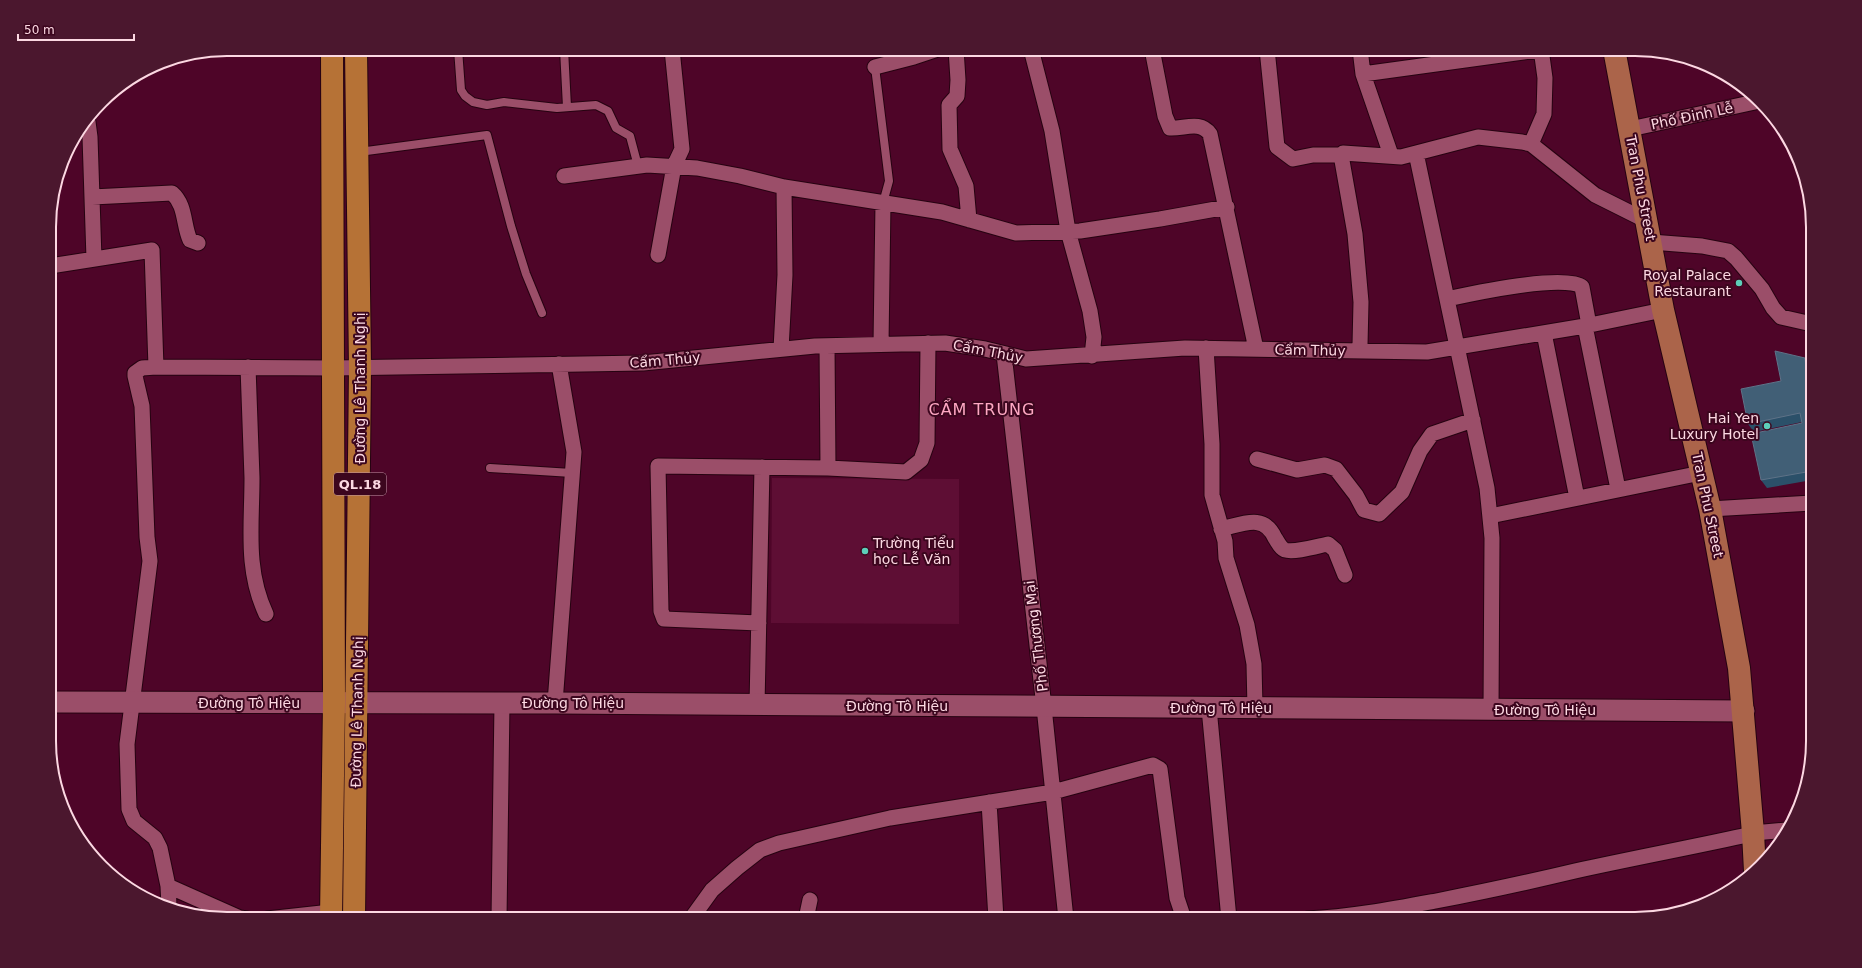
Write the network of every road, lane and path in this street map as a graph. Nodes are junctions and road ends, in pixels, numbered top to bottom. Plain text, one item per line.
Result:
1 (332, 56) edge
2 (356, 56) edge
3 (459, 56) edge
4 (564, 56) edge
5 (673, 56) edge
6 (917, 56) edge
7 (956, 56) edge
8 (1033, 56) edge
9 (1153, 56) edge
10 (1268, 56) edge
11 (1361, 56) edge
12 (1463, 56) edge
13 (1543, 56) edge
14 (1615, 56) edge
15 (875, 67) joint
16 (1363, 74) junction
17 (1753, 103) edge
18 (567, 107) junction
19 (89, 127) edge
20 (1630, 129) junction
21 (1531, 144) junction
22 (357, 152) junction
23 (1416, 153) junction
24 (1341, 155) junction
25 (1391, 155) junction
26 (638, 166) junction
27 (674, 166) junction
28 (564, 176) dead end
29 (784, 187) junction
30 (92, 197) junction
31 (883, 203) junction
32 (1226, 207) junction
33 (969, 220) junction
34 (1647, 221) junction
35 (1068, 231) junction
36 (1651, 242) junction
37 (198, 243) dead end
38 (658, 256) dead end
39 (94, 259) junction
40 (56, 265) edge
41 (1446, 299) junction
42 (1663, 310) junction
43 (542, 312) dead end
44 (1806, 323) edge
45 (1587, 325) junction
46 (1544, 333) junction
47 (928, 343) junction
48 (881, 344) junction
49 (827, 346) junction
50 (1458, 347) junction
51 (1206, 348) junction
52 (781, 349) junction
53 (1256, 349) junction
54 (1358, 351) junction
55 (1004, 354) junction
56 (1092, 356) junction
57 (559, 364) junction
58 (156, 367) junction
59 (248, 368) junction
60 (333, 368) junction
61 (360, 368) junction
62 (1473, 420) junction
63 (1257, 459) dead end
64 (762, 467) junction
65 (490, 468) dead end
66 (828, 468) junction
67 (572, 472) junction
68 (1701, 473) junction
69 (1618, 489) junction
70 (1577, 498) junction
71 (1806, 503) edge
72 (1710, 509) junction
73 (1490, 516) junction
74 (1221, 529) junction
75 (1345, 575) dead end
76 (266, 614) dead end
77 (759, 623) junction
78 (56, 702) edge
79 (132, 703) junction
80 (334, 703) junction
81 (357, 703) junction
82 (502, 703) junction
83 (555, 703) junction
84 (757, 705) junction
85 (1044, 707) junction
86 (1209, 708) junction
87 (1255, 708) junction
88 (1491, 709) junction
89 (1744, 711) junction
90 (1053, 792) junction
91 (989, 802) junction
92 (1780, 831) edge
93 (1753, 833) junction
94 (1755, 863) edge
95 (168, 886) junction
96 (810, 900) dead end
97 (169, 902) edge
98 (226, 912) edge
99 (331, 912) edge
100 (354, 912) edge
101 (500, 912) edge
102 (696, 912) edge
103 (807, 912) edge
104 (996, 912) edge
105 (1065, 912) edge
106 (1182, 912) edge
107 (1228, 912) edge
108 (1404, 912) edge

1 - 60 highway, Đường Lê Thanh Nghị / QL.18
2 - 22 highway, Đường Lê Thanh Nghị / QL.18
3 - 18 lane
4 - 18 lane
5 - 27 street
6 - 15 street
7 - 33 street
8 - 35 street
9 - 32 street
10 - 24 street
11 - 16 street
12 - 16 street
13 - 21 street
14 - 20 main road, Tran Phu Street
15 - 31 lane
16 - 25 street
17 - 20 street, Phố Đinh Lễ
18 - 26 lane
19 - 30 street
20 - 34 main road, Tran Phu Street
21 - 23 street
21 - 34 street
22 - 43 lane
22 - 61 highway, Đường Lê Thanh Nghị / QL.18
23 - 25 street
23 - 41 street
24 - 25 street
24 - 54 street
26 - 27 street
26 - 28 street
27 - 29 street
27 - 38 street
29 - 31 street
29 - 52 street
30 - 37 street
30 - 39 street
31 - 33 street
31 - 48 street
32 - 35 street
32 - 53 street
33 - 35 street
34 - 36 main road, Tran Phu Street
35 - 56 street
36 - 42 main road, Tran Phu Street
36 - 44 street
39 - 40 street
39 - 58 street
41 - 45 street
41 - 50 street
42 - 45 street, Cẩm Thủy
42 - 68 main road, Tran Phu Street
45 - 46 street, Cẩm Thủy
45 - 69 street
46 - 50 street, Cẩm Thủy
46 - 70 street
47 - 48 street, Cẩm Thủy
47 - 55 street, Cẩm Thủy
47 - 66 street
48 - 49 street, Cẩm Thủy
49 - 52 street, Cẩm Thủy
49 - 66 street
50 - 54 street, Cẩm Thủy
50 - 62 street
51 - 53 street, Cẩm Thủy
51 - 56 street, Cẩm Thủy
51 - 74 street
52 - 57 street, Cẩm Thủy
53 - 54 street, Cẩm Thủy
55 - 56 street, Cẩm Thủy
55 - 85 street, Phố Thương Mại
57 - 61 street, Cẩm Thủy
57 - 67 street
58 - 59 street, Cẩm Thủy
58 - 79 street, Cẩm Thủy
59 - 60 street, Cẩm Thủy
59 - 76 street
60 - 61 street, Cẩm Thủy
60 - 80 highway, Đường Lê Thanh Nghị / QL.18
61 - 81 highway, Đường Lê Thanh Nghị / QL.18
62 - 63 street
62 - 73 street
64 - 66 street
64 - 77 street
64 - 77 street
65 - 67 lane
67 - 83 street
68 - 69 street
68 - 72 main road, Tran Phu Street
69 - 70 street
70 - 73 street
71 - 72 street
72 - 89 main road, Tran Phu Street
73 - 88 street
74 - 75 street
74 - 87 street
77 - 84 street
78 - 79 street, Đường Tô Hiệu
79 - 80 street, Đường Tô Hiệu
79 - 95 street
80 - 81 street, Đường Tô Hiệu
80 - 99 highway, Đường Lê Thanh Nghị / QL.18
81 - 82 street, Đường Tô Hiệu
81 - 100 highway, Đường Lê Thanh Nghị / QL.18
82 - 83 street, Đường Tô Hiệu
82 - 101 street
83 - 84 street, Đường Tô Hiệu
84 - 85 street, Đường Tô Hiệu
85 - 86 street, Đường Tô Hiệu
85 - 90 street, Phố Thương Mại
86 - 87 street, Đường Tô Hiệu
86 - 107 street
87 - 88 street, Đường Tô Hiệu
88 - 89 street, Đường Tô Hiệu
89 - 93 main road, Tran Phu Street
90 - 91 street
90 - 105 street, Phố Thương Mại
90 - 106 street
91 - 102 street
91 - 104 street
92 - 93 street
93 - 94 main road, Tran Phu Street
93 - 108 street
95 - 97 street
95 - 98 street
96 - 103 street

